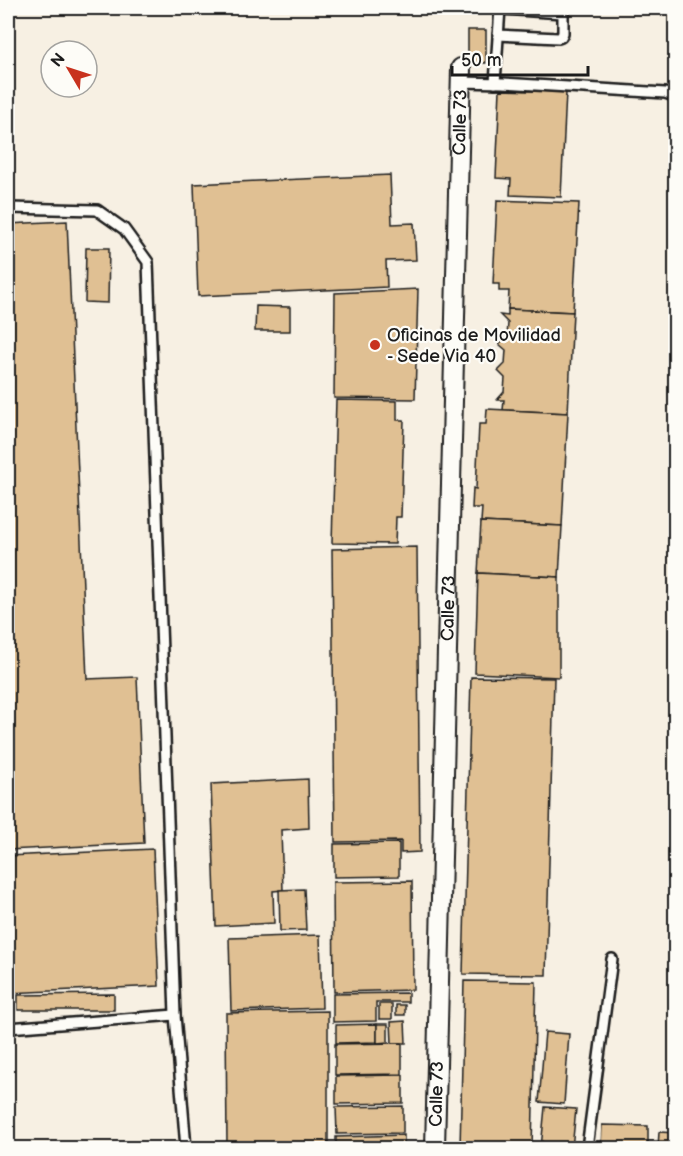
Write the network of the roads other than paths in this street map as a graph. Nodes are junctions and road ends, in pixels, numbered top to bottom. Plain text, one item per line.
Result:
1 (500, 8) edge
2 (563, 10) edge
3 (498, 35) junction
4 (460, 75) joint
5 (495, 83) junction
6 (675, 97) edge
7 (8, 208) edge
8 (612, 959) dead end
9 (175, 1016) junction
10 (8, 1028) edge
11 (186, 1149) edge
12 (435, 1149) edge
13 (588, 1149) edge

1 - 2 lane
1 - 3 lane
2 - 3 lane
3 - 5 lane
4 - 5 lane
4 - 12 street, Calle 73
5 - 6 lane
7 - 9 lane
8 - 13 lane
9 - 10 lane
9 - 11 lane

